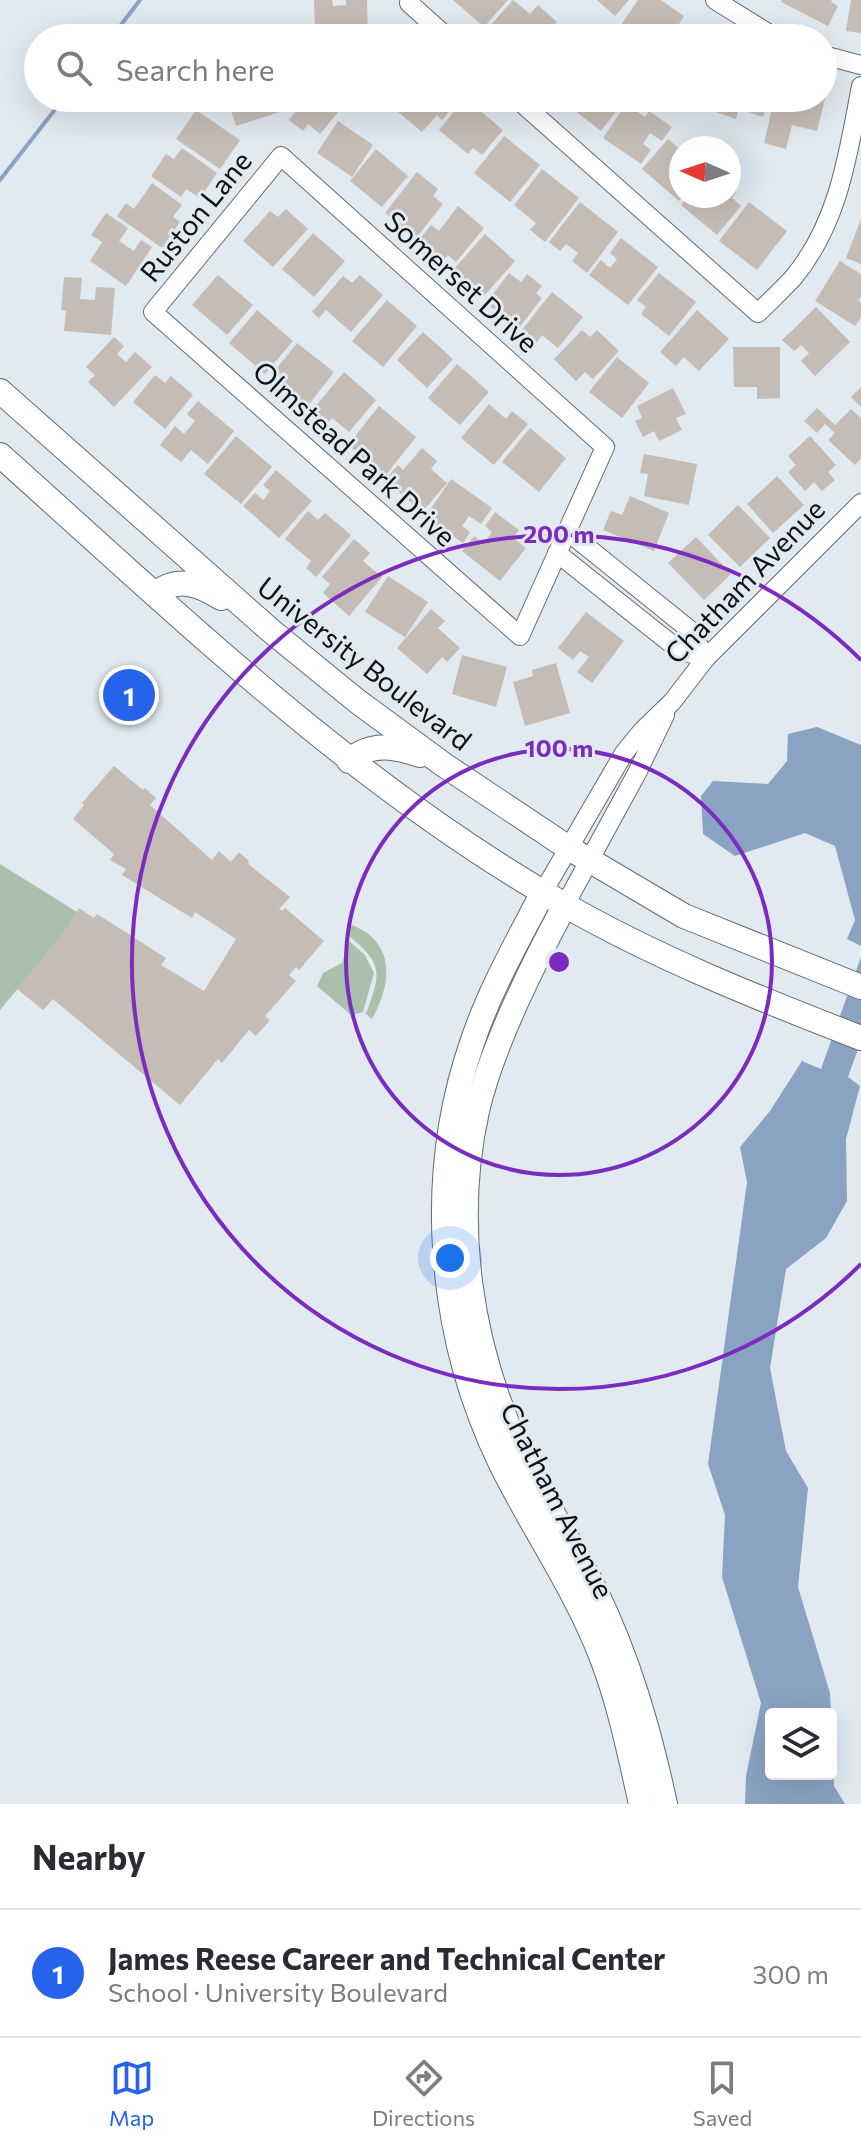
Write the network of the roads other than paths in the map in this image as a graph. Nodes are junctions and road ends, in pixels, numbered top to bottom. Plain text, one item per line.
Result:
1 (715, 0) edge
2 (410, 2) edge
3 (433, 24) edge
4 (754, 24) edge
5 (837, 59) edge
6 (861, 65) edge
7 (861, 86) edge
8 (532, 112) edge
9 (281, 156) joint
10 (153, 312) joint
11 (0, 391) edge
12 (0, 455) edge
13 (861, 503) edge
14 (567, 531) junction
15 (557, 553) junction
16 (155, 594) junction
17 (270, 630) junction
18 (706, 658) junction
19 (672, 702) junction
20 (349, 761) junction
21 (444, 765) junction
22 (567, 847) junction
23 (590, 861) junction
24 (543, 892) junction
25 (565, 905) junction
26 (861, 987) edge
27 (861, 1038) edge
28 (455, 1215) junction
29 (641, 1804) edge
30 (665, 1804) edge

1 - 4 street
2 - 3 street
5 - 6 street
7 - 8 street
9 - 10 street, Ruston Lane
9 - 14 street, Somerset Drive
10 - 15 street, Olmstead Park Drive
11 - 17 main road, University Boulevard
12 - 16 main road
13 - 18 street, Chatham Avenue
14 - 15 street
14 - 18 street
15 - 18 street
16 - 17 main road
16 - 20 main road
17 - 21 main road, University Boulevard
18 - 19 street, Chatham Avenue
19 - 22 street, Chatham Avenue
19 - 23 street, Chatham Avenue
20 - 21 main road
20 - 24 main road
21 - 22 main road, University Boulevard
22 - 23 main road, University Boulevard
22 - 24 street, Chatham Avenue
23 - 25 street, Chatham Avenue
23 - 26 main road, University Boulevard
24 - 25 main road
24 - 28 main road, Chatham Avenue
25 - 27 main road
25 - 28 main road, Chatham Avenue
28 - 29 main road, Chatham Avenue
28 - 30 main road, Chatham Avenue

